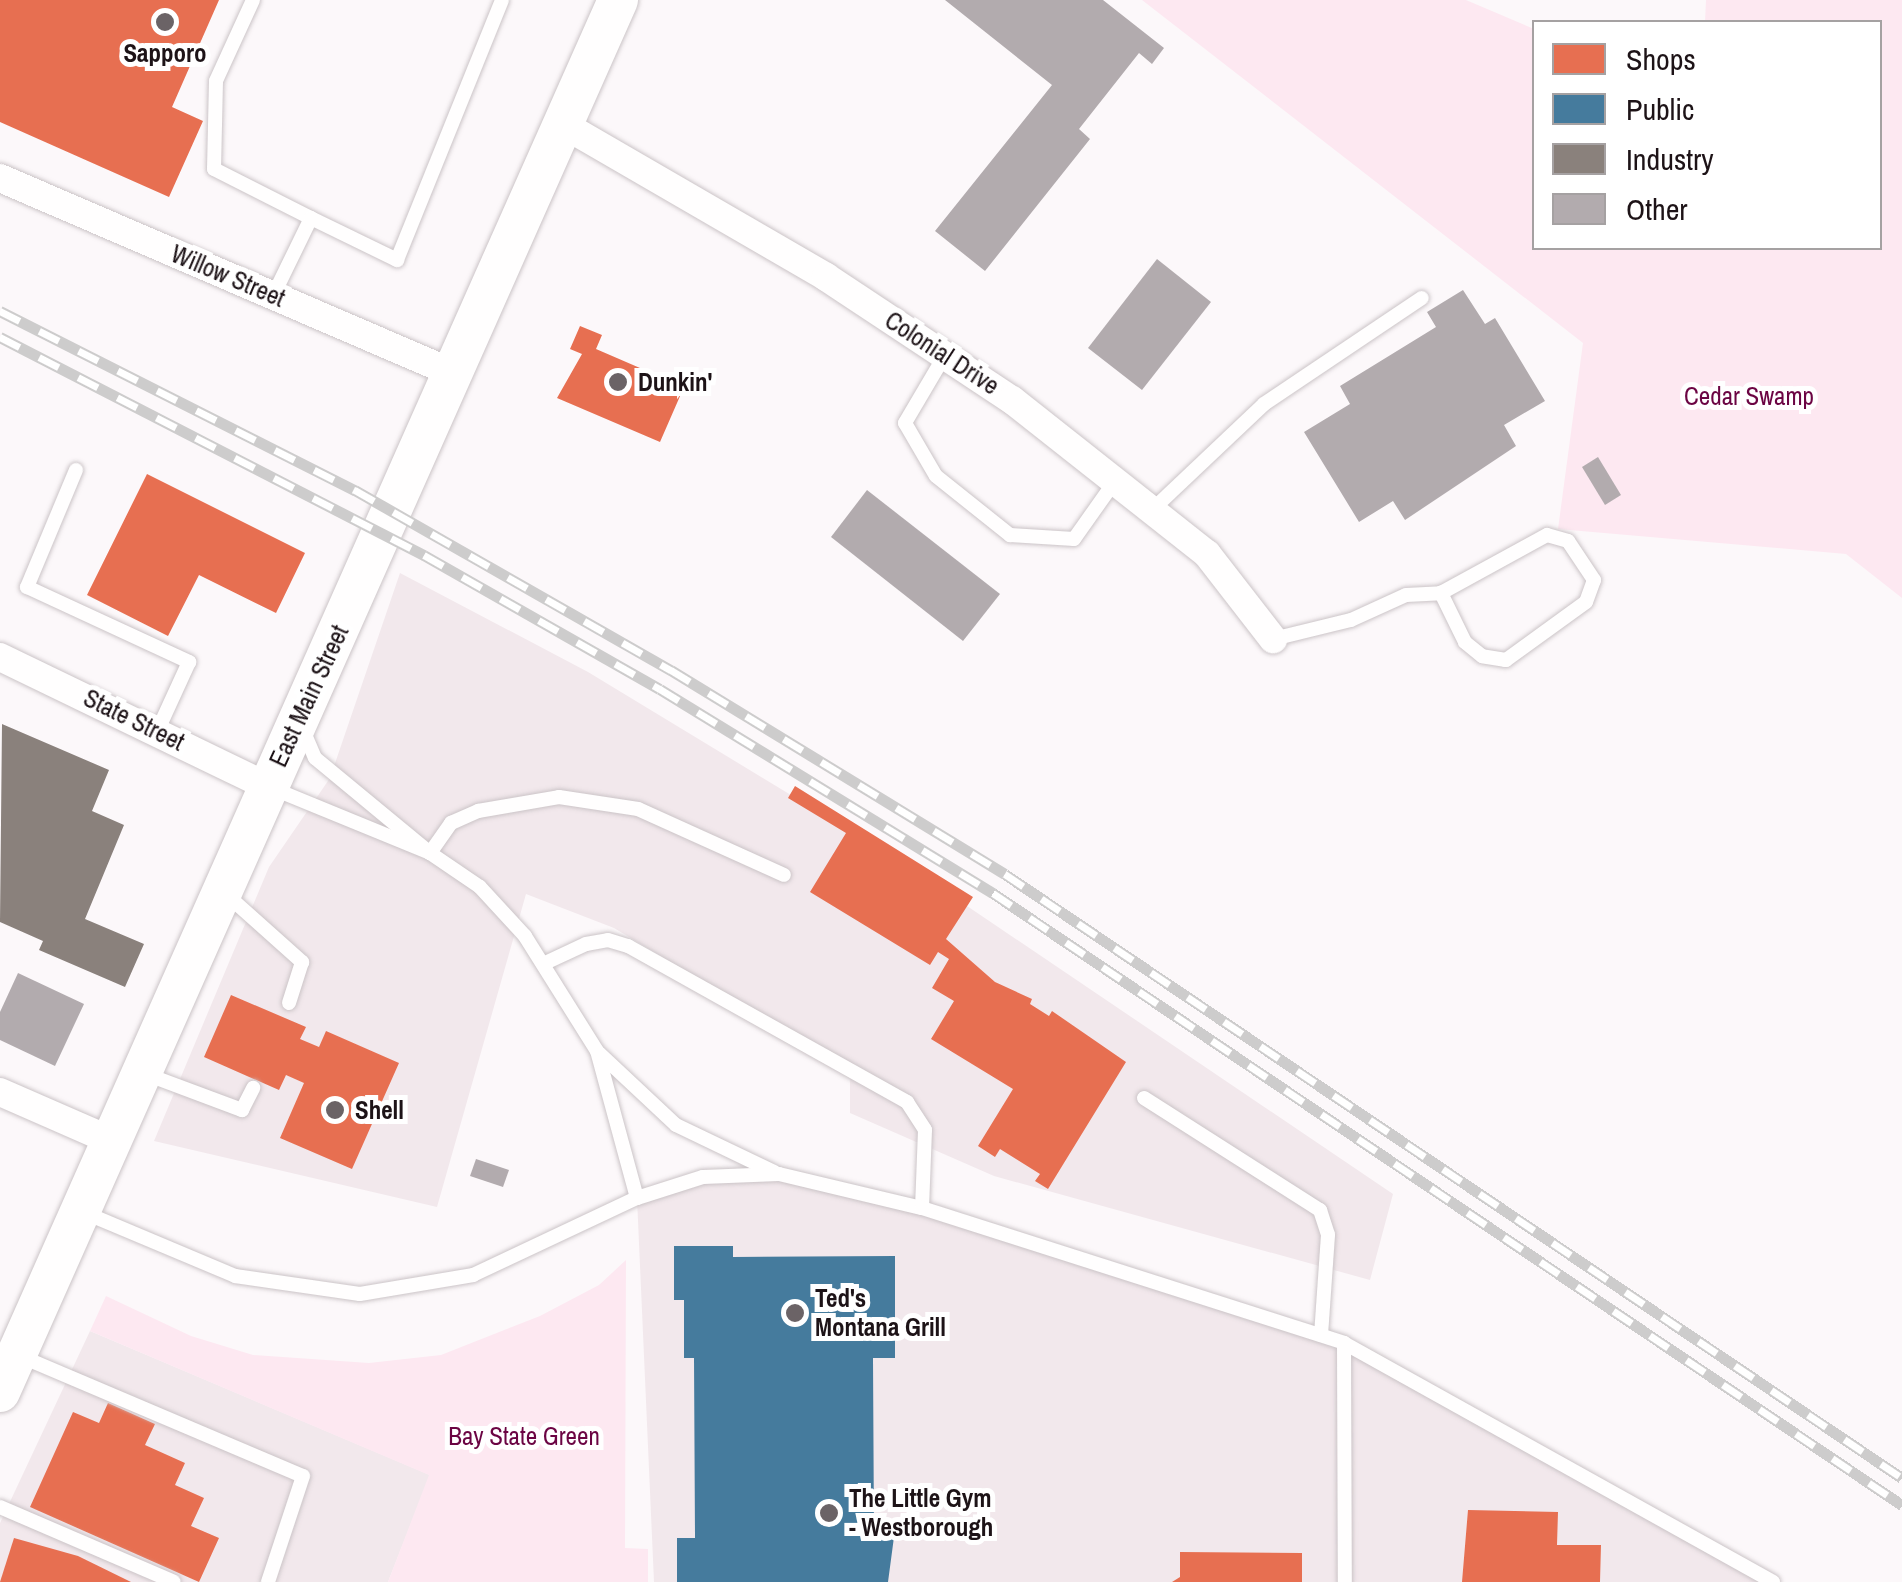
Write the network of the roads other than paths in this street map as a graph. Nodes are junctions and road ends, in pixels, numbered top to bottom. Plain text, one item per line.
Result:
1 (253, 0) edge
2 (502, 0) edge
3 (618, 0) edge
4 (564, 126) junction
5 (0, 178) edge
6 (311, 218) junction
7 (272, 296) junction
8 (1422, 298) dead end
9 (944, 356) junction
10 (455, 374) junction
11 (76, 470) dead end
12 (1115, 481) junction
13 (1152, 510) junction
14 (1441, 593) junction
15 (1274, 639) joint
16 (0, 657) edge
17 (298, 720) junction
18 (158, 732) junction
19 (267, 786) junction
20 (430, 853) junction
21 (784, 875) dead end
22 (223, 892) junction
23 (543, 964) junction
24 (289, 1004) dead end
25 (597, 1051) junction
26 (142, 1073) junction
27 (252, 1088) dead end
28 (0, 1092) edge
29 (1144, 1098) dead end
30 (112, 1141) junction
31 (779, 1174) junction
32 (637, 1198) junction
33 (922, 1208) junction
34 (80, 1211) junction
35 (1321, 1335) junction
36 (1344, 1343) junction
37 (16, 1355) junction
38 (0, 1392) edge
39 (0, 1507) edge
40 (174, 1582) edge
41 (268, 1582) edge
42 (1345, 1582) edge
43 (1774, 1582) edge

1 - 6 lane
2 - 6 lane
3 - 4 main road, East Main Street
4 - 9 street, Colonial Drive
4 - 10 main road, East Main Street
5 - 7 street, Willow Street
6 - 7 lane
7 - 10 street, Willow Street
8 - 13 lane
9 - 12 street, Colonial Drive
9 - 12 lane
10 - 17 main road, East Main Street
11 - 18 lane
12 - 13 street, Colonial Drive
13 - 15 street, Colonial Drive
14 - 14 lane
14 - 15 lane
16 - 18 street, State Street
17 - 19 main road, East Main Street
17 - 20 lane
18 - 19 street, State Street
19 - 20 lane
19 - 22 main road, East Main Street
20 - 21 lane
20 - 23 lane
22 - 24 lane
22 - 26 main road, East Main Street
23 - 25 lane
23 - 33 lane
25 - 31 lane
25 - 32 lane
26 - 27 lane
26 - 30 main road, East Main Street
28 - 30 street
29 - 35 lane
30 - 34 main road, East Main Street
31 - 32 lane
31 - 33 lane
32 - 34 lane
33 - 35 lane
34 - 37 main road, East Main Street
35 - 36 lane
36 - 42 lane
36 - 43 lane
37 - 38 main road, East Main Street
37 - 41 lane
39 - 40 lane

